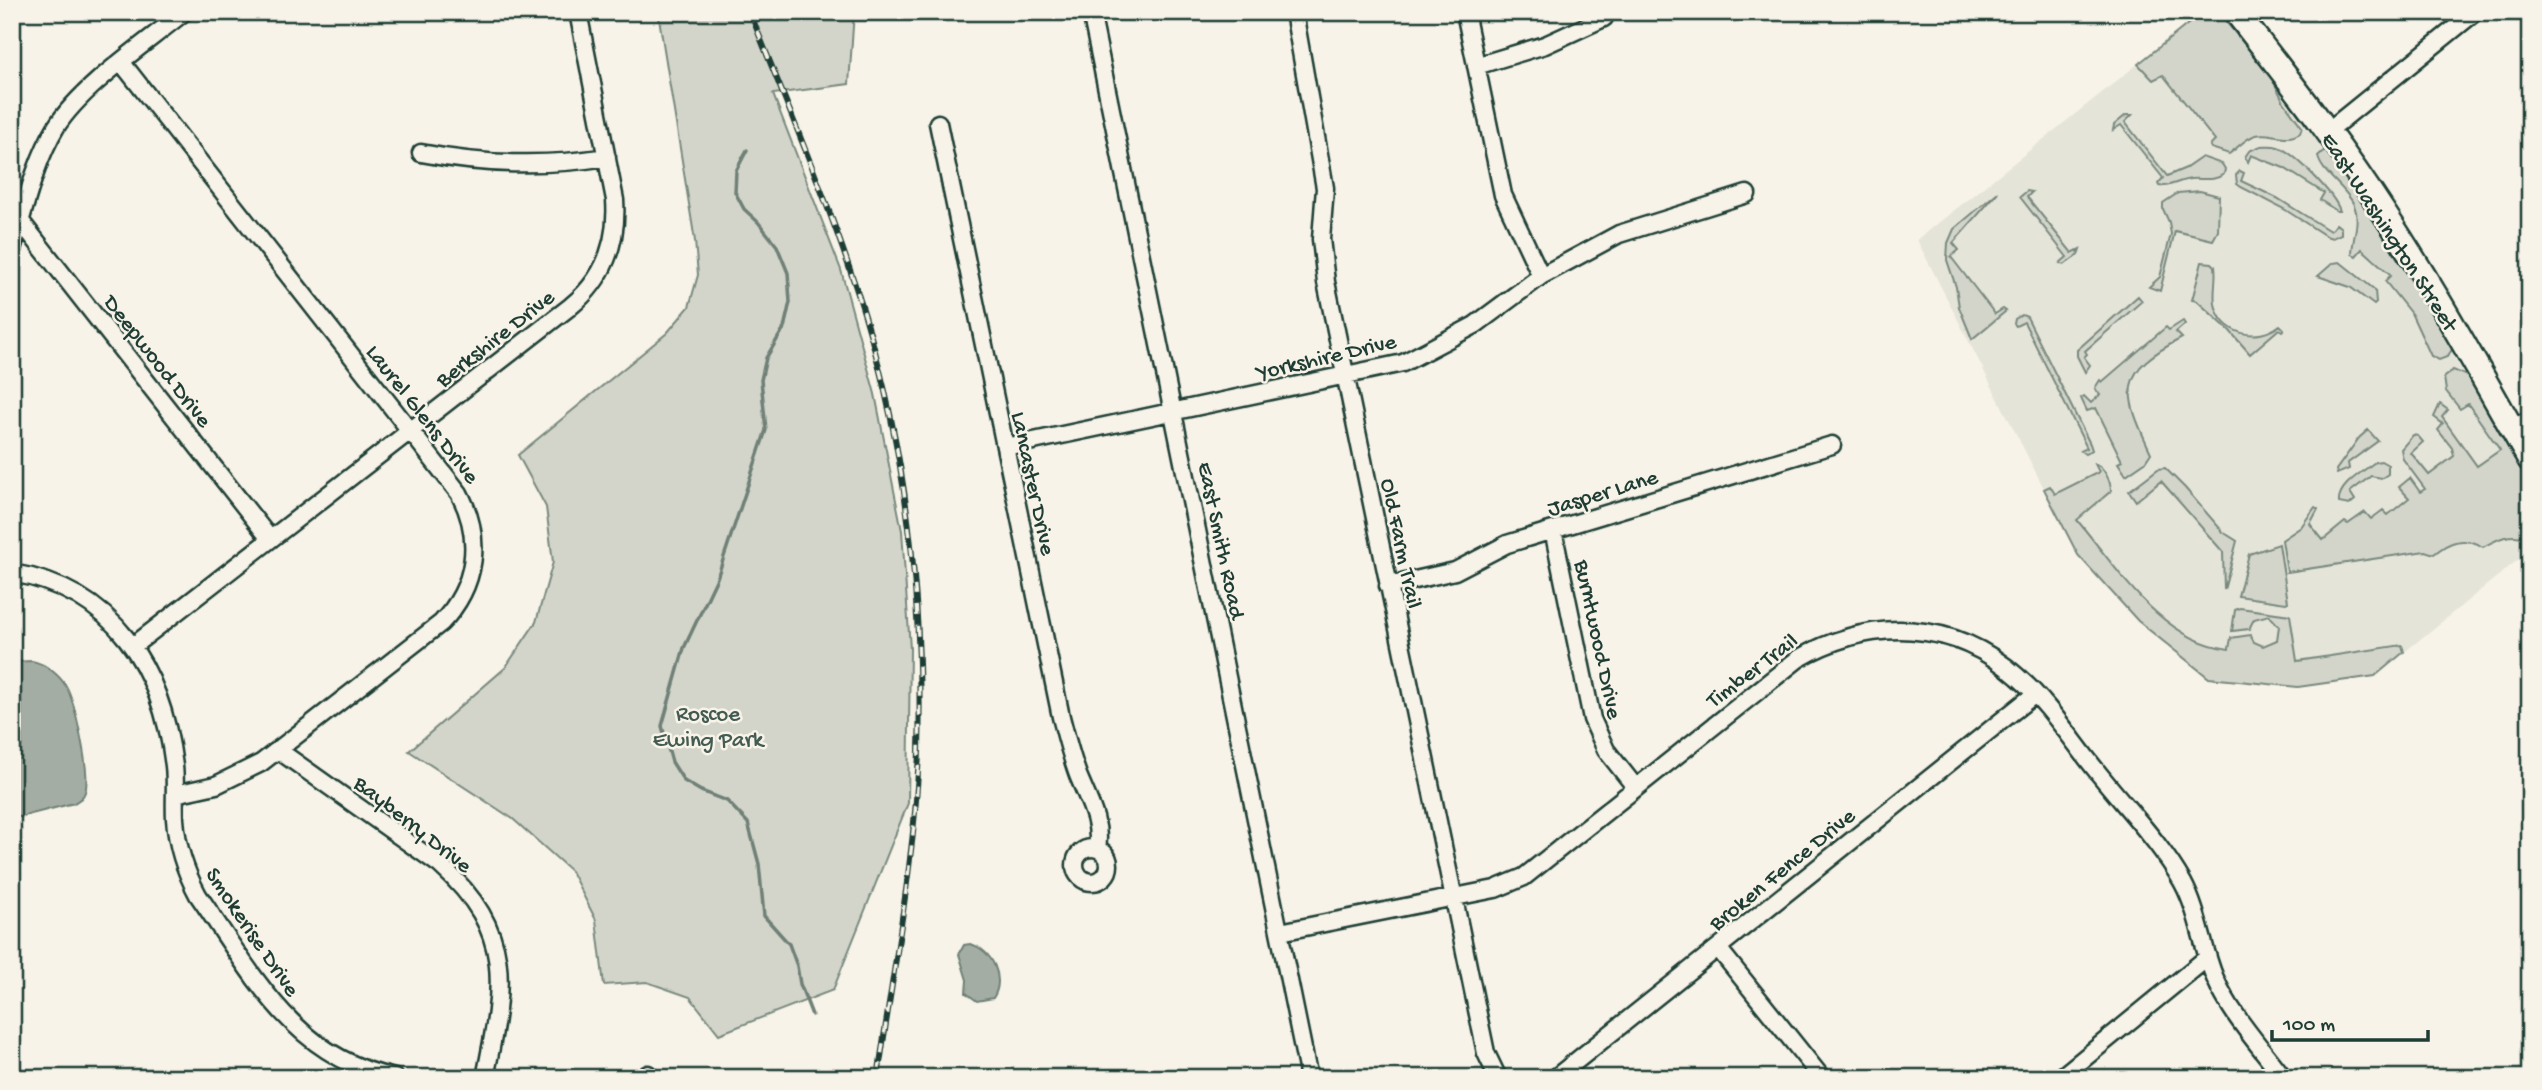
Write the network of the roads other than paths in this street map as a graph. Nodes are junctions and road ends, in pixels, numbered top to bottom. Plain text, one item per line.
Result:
1 (184, 12) edge
2 (578, 12) edge
3 (1091, 12) edge
4 (1293, 12) edge
5 (1465, 12) edge
6 (2236, 12) edge
7 (2475, 12) edge
8 (1604, 19) dead end
9 (122, 62) junction
10 (1476, 66) junction
11 (938, 123) dead end
12 (2328, 131) junction
13 (421, 153) dead end
14 (607, 157) junction
15 (1747, 194) dead end
16 (17, 215) edge
17 (12, 249) edge
18 (1541, 276) junction
19 (1345, 376) junction
20 (1173, 413) junction
21 (2521, 424) edge
22 (410, 431) junction
23 (1832, 445) dead end
24 (1005, 447) junction
25 (2530, 460) edge
26 (1553, 530) junction
27 (270, 539) junction
28 (12, 573) edge
29 (1388, 586) junction
30 (133, 646) junction
31 (2035, 694) junction
32 (278, 750) junction
33 (1636, 788) junction
34 (176, 794) junction
35 (1097, 848) dead end
36 (1453, 898) junction
37 (1280, 932) junction
38 (1717, 948) junction
39 (2208, 957) junction
40 (395, 1078) edge
41 (485, 1078) edge
42 (1309, 1078) edge
43 (1498, 1078) edge
44 (1555, 1078) edge
45 (1822, 1078) edge
46 (2060, 1078) edge
47 (2284, 1078) edge

1 - 9 street
2 - 14 street, Berkshire Drive
3 - 20 street, East Smith Road
4 - 19 street, Old Farm Trail
5 - 10 street
6 - 12 highway, East Washington Street
7 - 12 street
8 - 10 street
9 - 16 street
9 - 22 street, Laurel Glens Drive
10 - 18 street
11 - 24 street, Lancaster Drive
12 - 21 highway, East Washington Street
13 - 14 street
14 - 22 street, Berkshire Drive
15 - 18 street, Yorkshire Drive
16 - 17 street
16 - 27 street, Deepwood Drive
18 - 19 street, Yorkshire Drive
19 - 20 street, Yorkshire Drive
19 - 29 street, Old Farm Trail
20 - 24 street, Yorkshire Drive
20 - 37 street, East Smith Road
21 - 25 highway, East Washington Street
22 - 27 street, Berkshire Drive
22 - 32 street, Laurel Glens Drive
23 - 26 street, Jasper Lane
24 - 35 street, Lancaster Drive
26 - 29 street, Jasper Lane
26 - 33 street, Burntwood Drive
27 - 30 street, Berkshire Drive
28 - 30 street, Smokerise Drive
29 - 36 street, Old Farm Trail
30 - 34 street, Smokerise Drive
31 - 33 street, Timber Trail
31 - 38 street, Broken Fence Drive
31 - 39 street, Timber Trail
32 - 34 street, Laurel Glens Drive
32 - 41 street, Bayberry Drive
33 - 36 street, Timber Trail
34 - 40 street, Smokerise Drive
36 - 37 street, Timber Trail
36 - 43 street, Old Farm Trail
37 - 42 street, East Smith Road
38 - 44 street, Broken Fence Drive
38 - 45 street
39 - 46 street
39 - 47 street, Timber Trail

